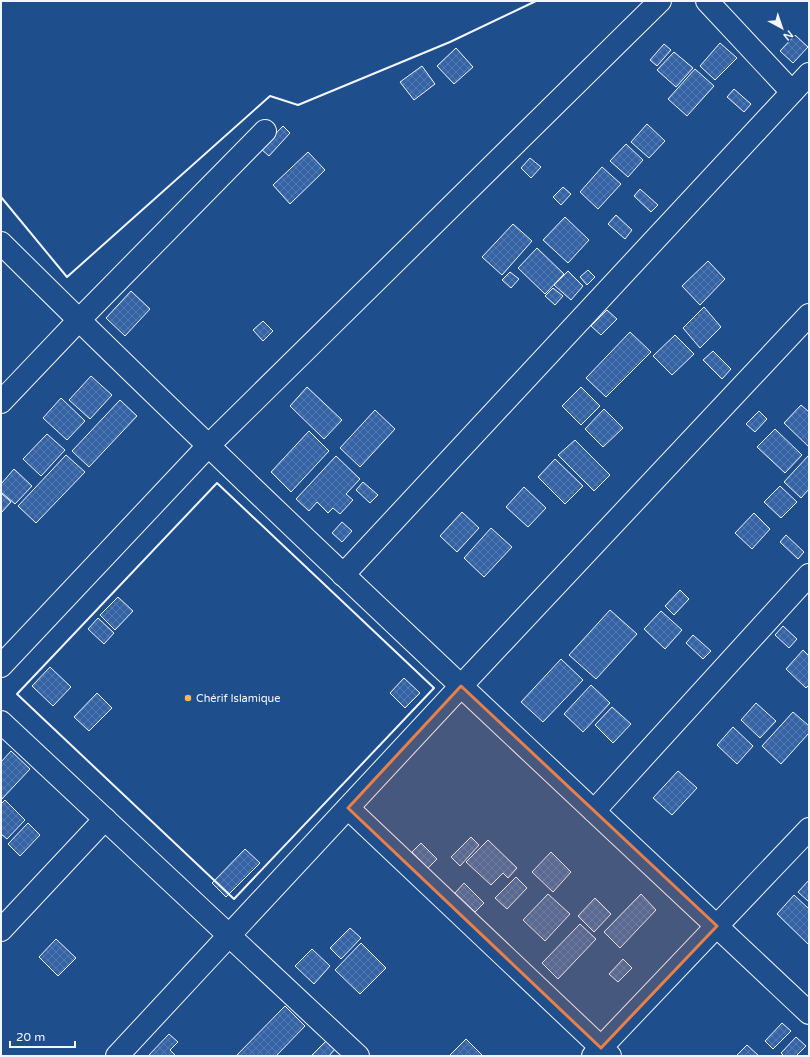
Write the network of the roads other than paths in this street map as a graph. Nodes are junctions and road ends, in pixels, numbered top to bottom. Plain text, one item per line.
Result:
1 (660, 1) edge
2 (708, 1) edge
3 (809, 74) edge
4 (792, 92) junction
5 (265, 131) dead end
6 (1, 243) edge
7 (809, 315) edge
8 (79, 320) junction
9 (1, 402) edge
10 (209, 446) junction
11 (342, 574) junction
12 (809, 575) edge
13 (1, 666) edge
14 (461, 686) junction
15 (1, 722) edge
16 (348, 808) junction
17 (594, 811) junction
18 (105, 820) junction
19 (809, 829) edge
20 (717, 926) junction
21 (1, 930) edge
22 (230, 936) junction
23 (809, 1013) edge
24 (601, 1053) edge
25 (117, 1056) edge
26 (358, 1056) edge

1 - 10 street
2 - 4 street
3 - 4 street
4 - 11 street
5 - 8 street
6 - 8 street
7 - 14 street
8 - 9 street
8 - 10 street
10 - 11 street
10 - 13 street
11 - 14 street
12 - 17 street
14 - 16 street
14 - 17 street
15 - 18 street
16 - 22 street
16 - 24 street
17 - 20 street
18 - 21 street
18 - 22 street
19 - 20 street
20 - 23 street
20 - 24 street
22 - 25 street
22 - 26 street

